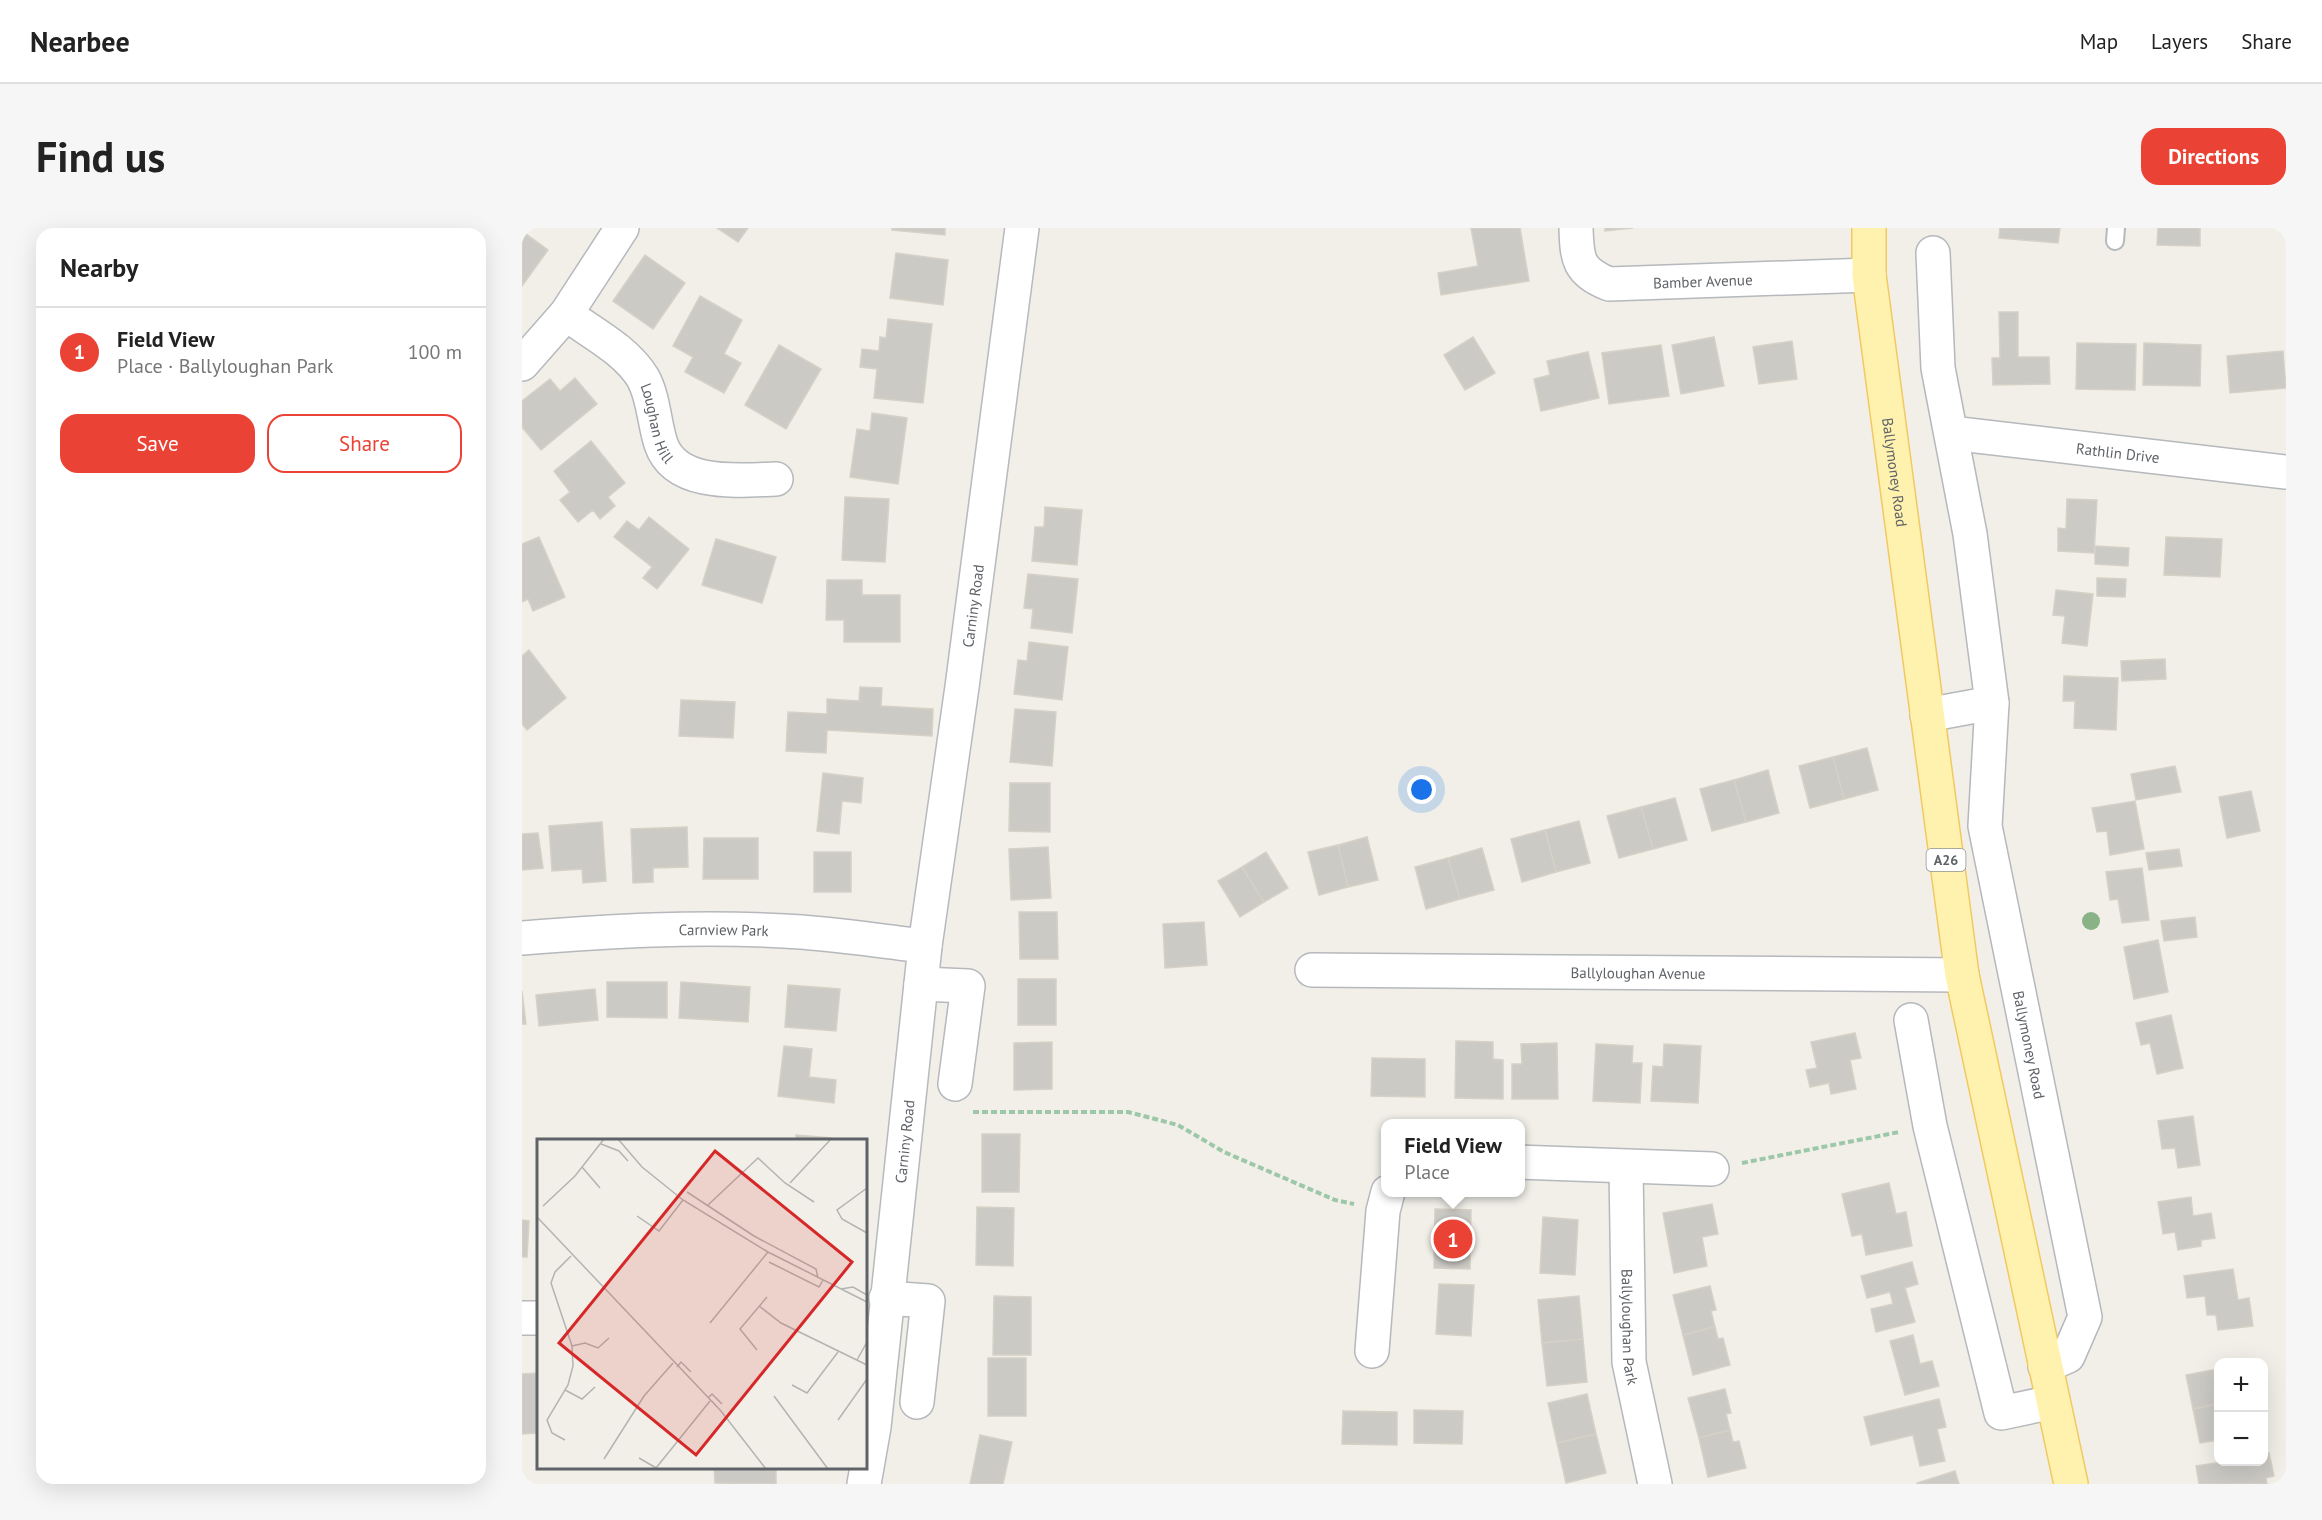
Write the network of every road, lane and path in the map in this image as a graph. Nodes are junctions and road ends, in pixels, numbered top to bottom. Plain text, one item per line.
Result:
1 (622, 228) edge
2 (1022, 228) edge
3 (1576, 228) edge
4 (1869, 228) edge
5 (1932, 253) dead end
6 (1869, 275) junction
7 (566, 314) junction
8 (522, 364) edge
9 (1951, 434) junction
10 (2286, 472) edge
11 (776, 479) dead end
12 (1992, 703) junction
13 (1927, 716) junction
14 (522, 938) edge
15 (925, 946) junction
16 (1312, 970) dead end
17 (1962, 975) junction
18 (921, 984) junction
19 (1911, 1020) dead end
20 (961, 1098) joint
21 (1930, 1126) junction
22 (1525, 1162) edge
23 (1626, 1167) junction
24 (1712, 1169) joint
25 (1385, 1202) edge
26 (878, 1313) edge
27 (1372, 1351) dead end
28 (2045, 1366) junction
29 (917, 1402) dead end
30 (2053, 1402) junction
31 (867, 1467) edge
32 (867, 1469) edge
33 (864, 1484) edge
34 (1655, 1484) edge
35 (2071, 1484) edge

1 - 7 street
2 - 15 street, Carniny Road
3 - 6 street, Bamber Avenue
4 - 6 main road, Ballymoney Road / A26
5 - 9 street, Ballymoney Road
6 - 13 main road, Ballymoney Road / A26
7 - 8 street
7 - 11 street, Loughan Hill
9 - 10 street, Rathlin Drive
9 - 12 street, Ballymoney Road
12 - 13 street
12 - 28 street, Ballymoney Road
13 - 17 main road, Ballymoney Road / A26
14 - 15 street, Carnview Park
15 - 18 street, Carniny Road
16 - 17 street, Ballyloughan Avenue
17 - 28 main road, Ballymoney Road / A26
18 - 20 street
18 - 26 street, Carniny Road
19 - 21 street
20 - 25 path
21 - 24 path
21 - 30 street
22 - 23 street
23 - 24 street
23 - 34 street, Ballyloughan Park
25 - 27 street
26 - 29 street
26 - 31 street, Carniny Road
28 - 30 main road, Ballymoney Road / A26
30 - 35 main road, Ballymoney Road / A26
32 - 33 street, Carniny Road

